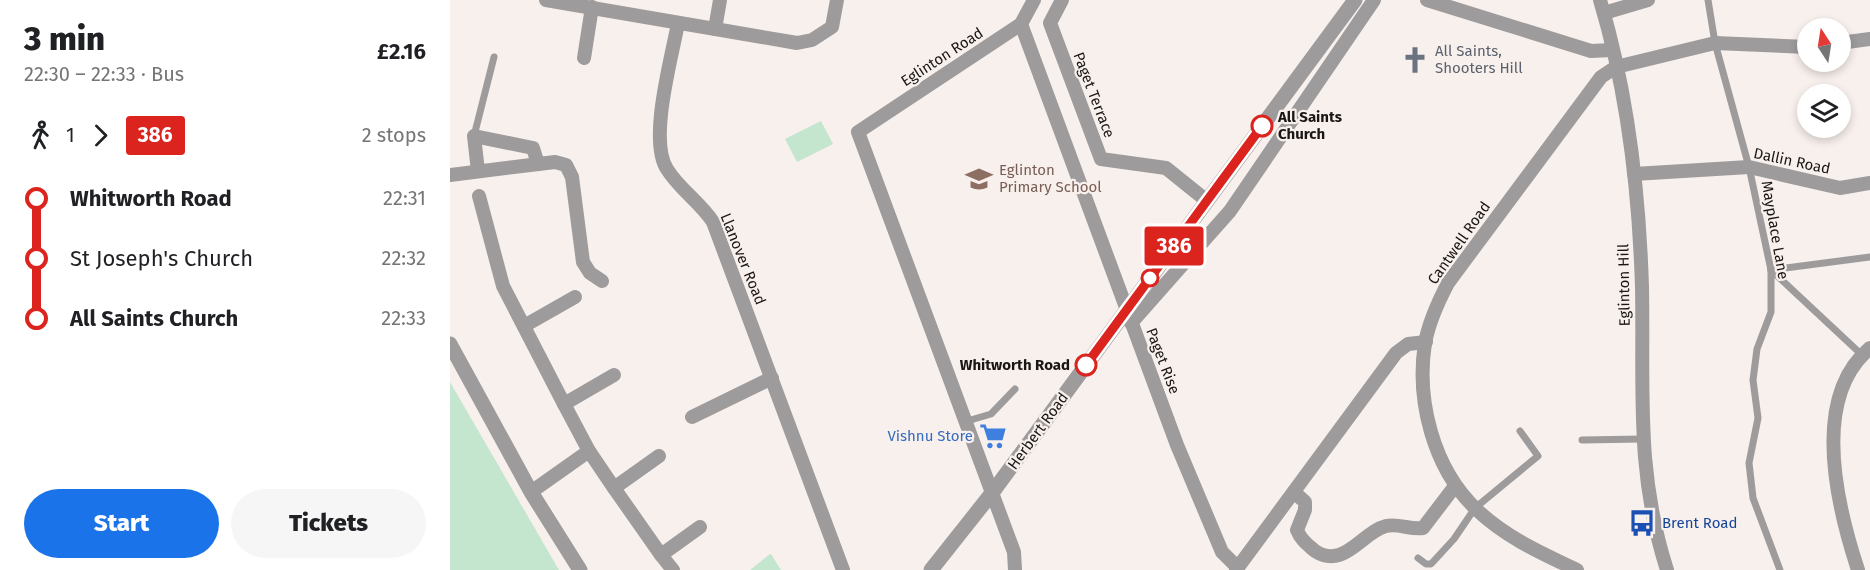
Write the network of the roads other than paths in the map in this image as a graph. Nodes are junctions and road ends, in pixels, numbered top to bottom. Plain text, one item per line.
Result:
1 (546, 0) edge
2 (720, 0) edge
3 (837, 0) edge
4 (1034, 0) edge
5 (1062, 0) edge
6 (1355, 0) edge
7 (1374, 0) edge
8 (1427, 0) edge
9 (1648, 0) edge
10 (1708, 0) edge
11 (1602, 6) edge
12 (592, 8) junction
13 (678, 22) junction
14 (1022, 24) junction
15 (715, 29) junction
16 (1870, 39) edge
17 (1851, 42) edge
18 (1715, 43) junction
19 (1797, 47) edge
20 (1612, 50) junction
21 (494, 57) dead end
22 (584, 58) dead end
23 (1616, 67) junction
24 (474, 136) junction
25 (538, 164) junction
26 (1749, 167) junction
27 (478, 171) junction
28 (1634, 174) junction
29 (450, 175) edge
30 (1870, 183) edge
31 (479, 196) dead end
32 (1207, 201) junction
33 (1870, 257) edge
34 (1771, 270) junction
35 (602, 281) dead end
36 (574, 297) dead end
37 (1129, 317) junction
38 (524, 327) junction
39 (1426, 342) junction
40 (450, 344) edge
41 (1866, 351) edge
42 (614, 375) dead end
43 (772, 378) junction
44 (1015, 388) dead end
45 (564, 404) junction
46 (692, 417) dead end
47 (964, 422) junction
48 (1520, 431) dead end
49 (1642, 439) junction
50 (1582, 440) dead end
51 (589, 451) junction
52 (659, 456) dead end
53 (1455, 486) junction
54 (614, 488) junction
55 (531, 492) junction
56 (1294, 492) junction
57 (992, 493) junction
58 (1475, 508) junction
59 (700, 527) dead end
60 (661, 555) junction
61 (1418, 558) dead end
62 (1237, 569) edge
63 (580, 570) edge
64 (673, 570) edge
65 (843, 570) edge
66 (931, 570) edge
67 (1015, 570) edge
68 (1577, 570) edge
69 (1667, 570) edge
70 (1780, 570) edge
71 (1858, 570) edge

1 - 12 street
2 - 15 street
3 - 15 street
4 - 14 street
5 - 32 street, Paget Terrace
6 - 32 street, Herbert Road
7 - 37 street, Herbert Road
8 - 20 street
9 - 11 street
10 - 18 lane, Mayplace Lane
11 - 20 street, Eglinton Hill
12 - 13 street
12 - 22 street
13 - 15 street
13 - 43 street, Llanover Road
14 - 37 street, Paget Rise
14 - 47 street, Eglinton Road
16 - 17 street
18 - 19 street
18 - 23 street
18 - 26 lane, Mayplace Lane
20 - 23 street, Eglinton Hill
21 - 24 lane
23 - 28 street, Eglinton Hill
23 - 39 street, Cantwell Road
24 - 25 street
24 - 27 street
25 - 27 street
25 - 35 street
26 - 28 street, Dallin Road
26 - 30 street, Dallin Road
26 - 34 lane, Mayplace Lane
27 - 29 street
28 - 49 street, Eglinton Hill
31 - 38 street
32 - 37 street, Herbert Road
33 - 34 lane
34 - 41 lane
34 - 70 lane, Mayplace Lane
36 - 38 street
37 - 57 street, Herbert Road
37 - 62 street, Paget Rise
38 - 45 street
39 - 53 street
39 - 56 street
40 - 55 street
41 - 71 street
42 - 45 street
43 - 46 street
43 - 65 street, Llanover Road
44 - 47 lane
45 - 51 street
47 - 57 street
48 - 58 lane
49 - 50 lane
49 - 69 street, Eglinton Hill
51 - 54 street
51 - 55 street
52 - 54 street
53 - 56 street
53 - 58 street
54 - 60 street
55 - 63 street
56 - 62 street
57 - 66 street, Herbert Road
57 - 67 street
58 - 61 lane
58 - 68 street
59 - 60 street
60 - 64 street

